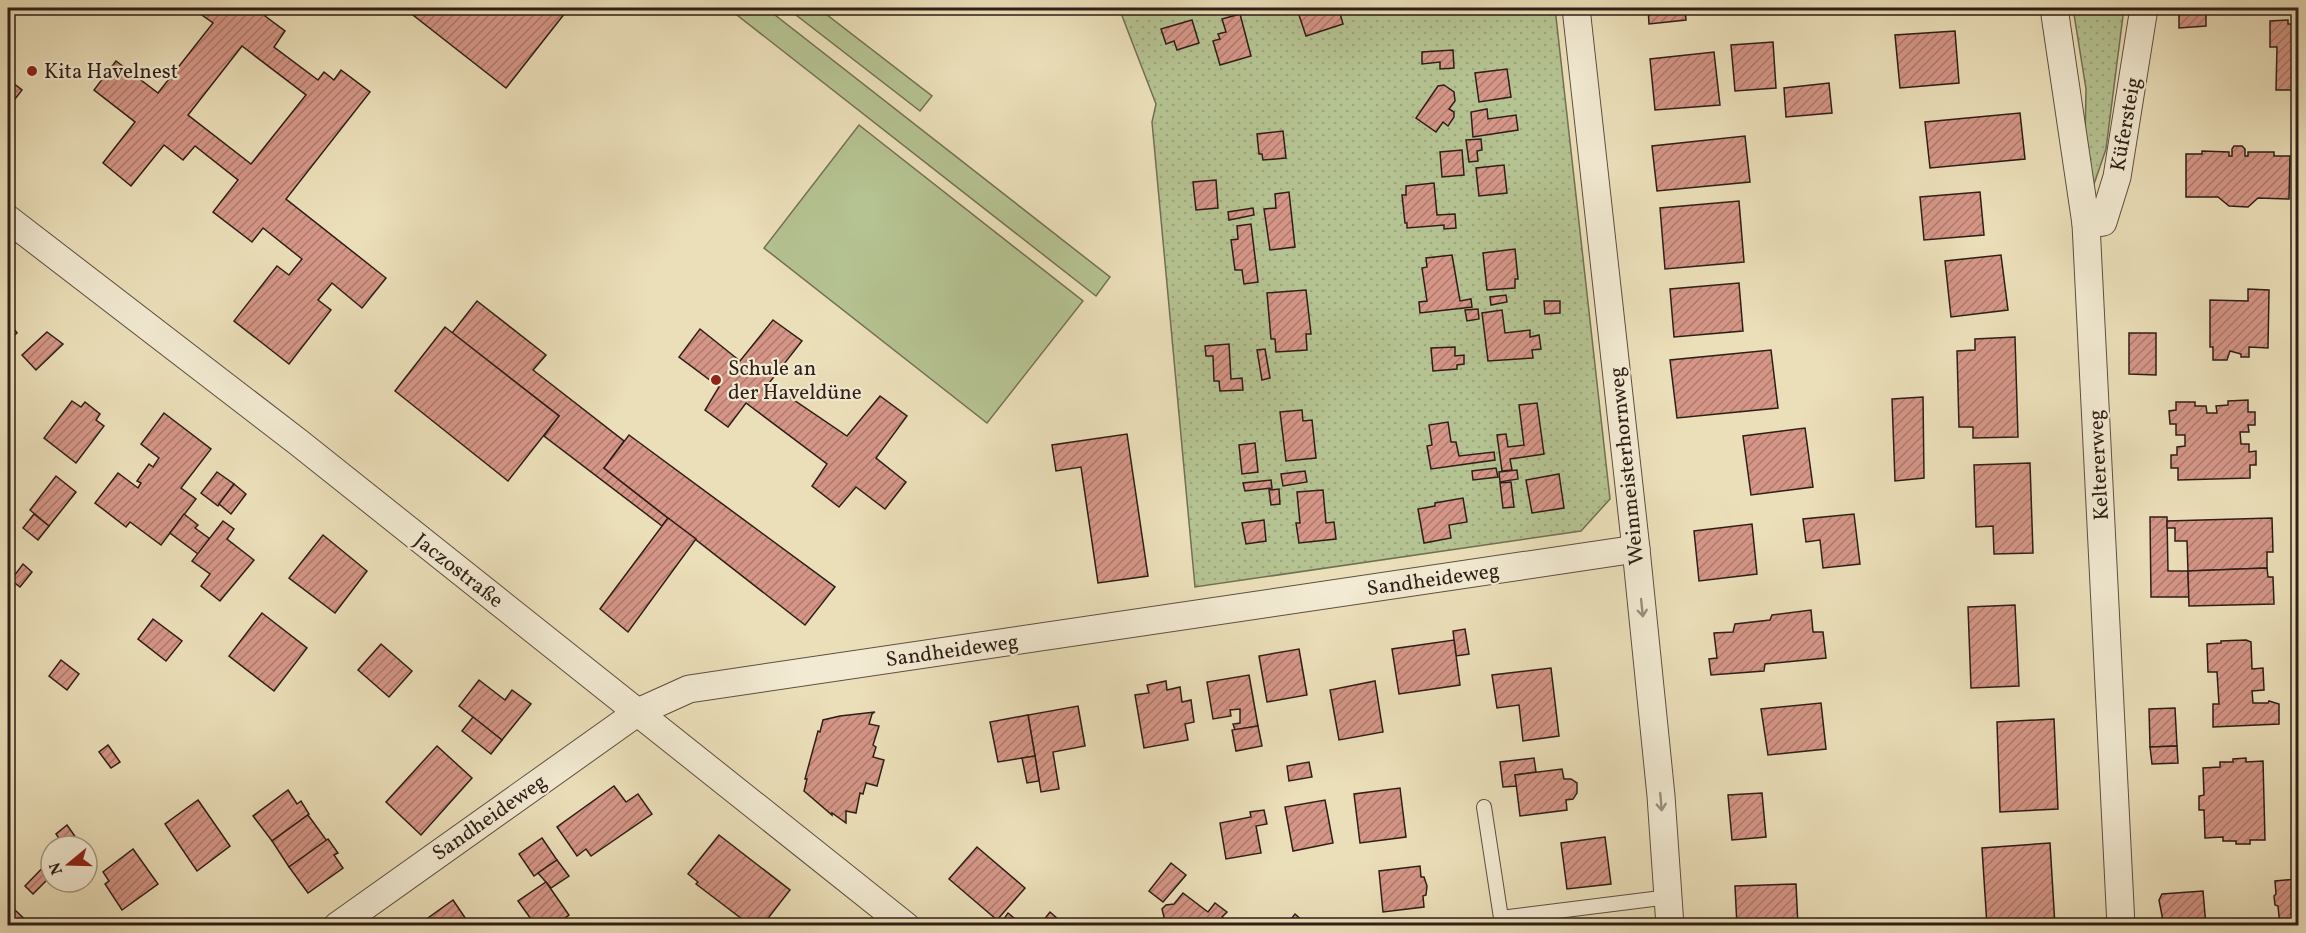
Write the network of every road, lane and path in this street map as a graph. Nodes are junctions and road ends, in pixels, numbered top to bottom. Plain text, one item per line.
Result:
1 (1575, 8) edge
2 (2054, 8) edge
3 (2144, 8) edge
4 (8, 219) edge
5 (2086, 224) junction
6 (1636, 549) junction
7 (638, 712) junction
8 (1484, 807) dead end
9 (1669, 897) junction
10 (337, 926) edge
11 (906, 926) edge
12 (1670, 926) edge
13 (2121, 926) edge

1 - 6 street, Weinmeisterhornweg
2 - 5 street, Keltererweg
3 - 5 street, Küfersteig
4 - 7 street, Jaczostraße
5 - 13 street, Keltererweg
6 - 7 street, Sandheideweg
6 -> 9 street, Weinmeisterhornweg
7 - 10 street, Sandheideweg
7 - 11 street, Jaczostraße
8 - 9 lane
9 - 12 street, Weinmeisterhornweg

